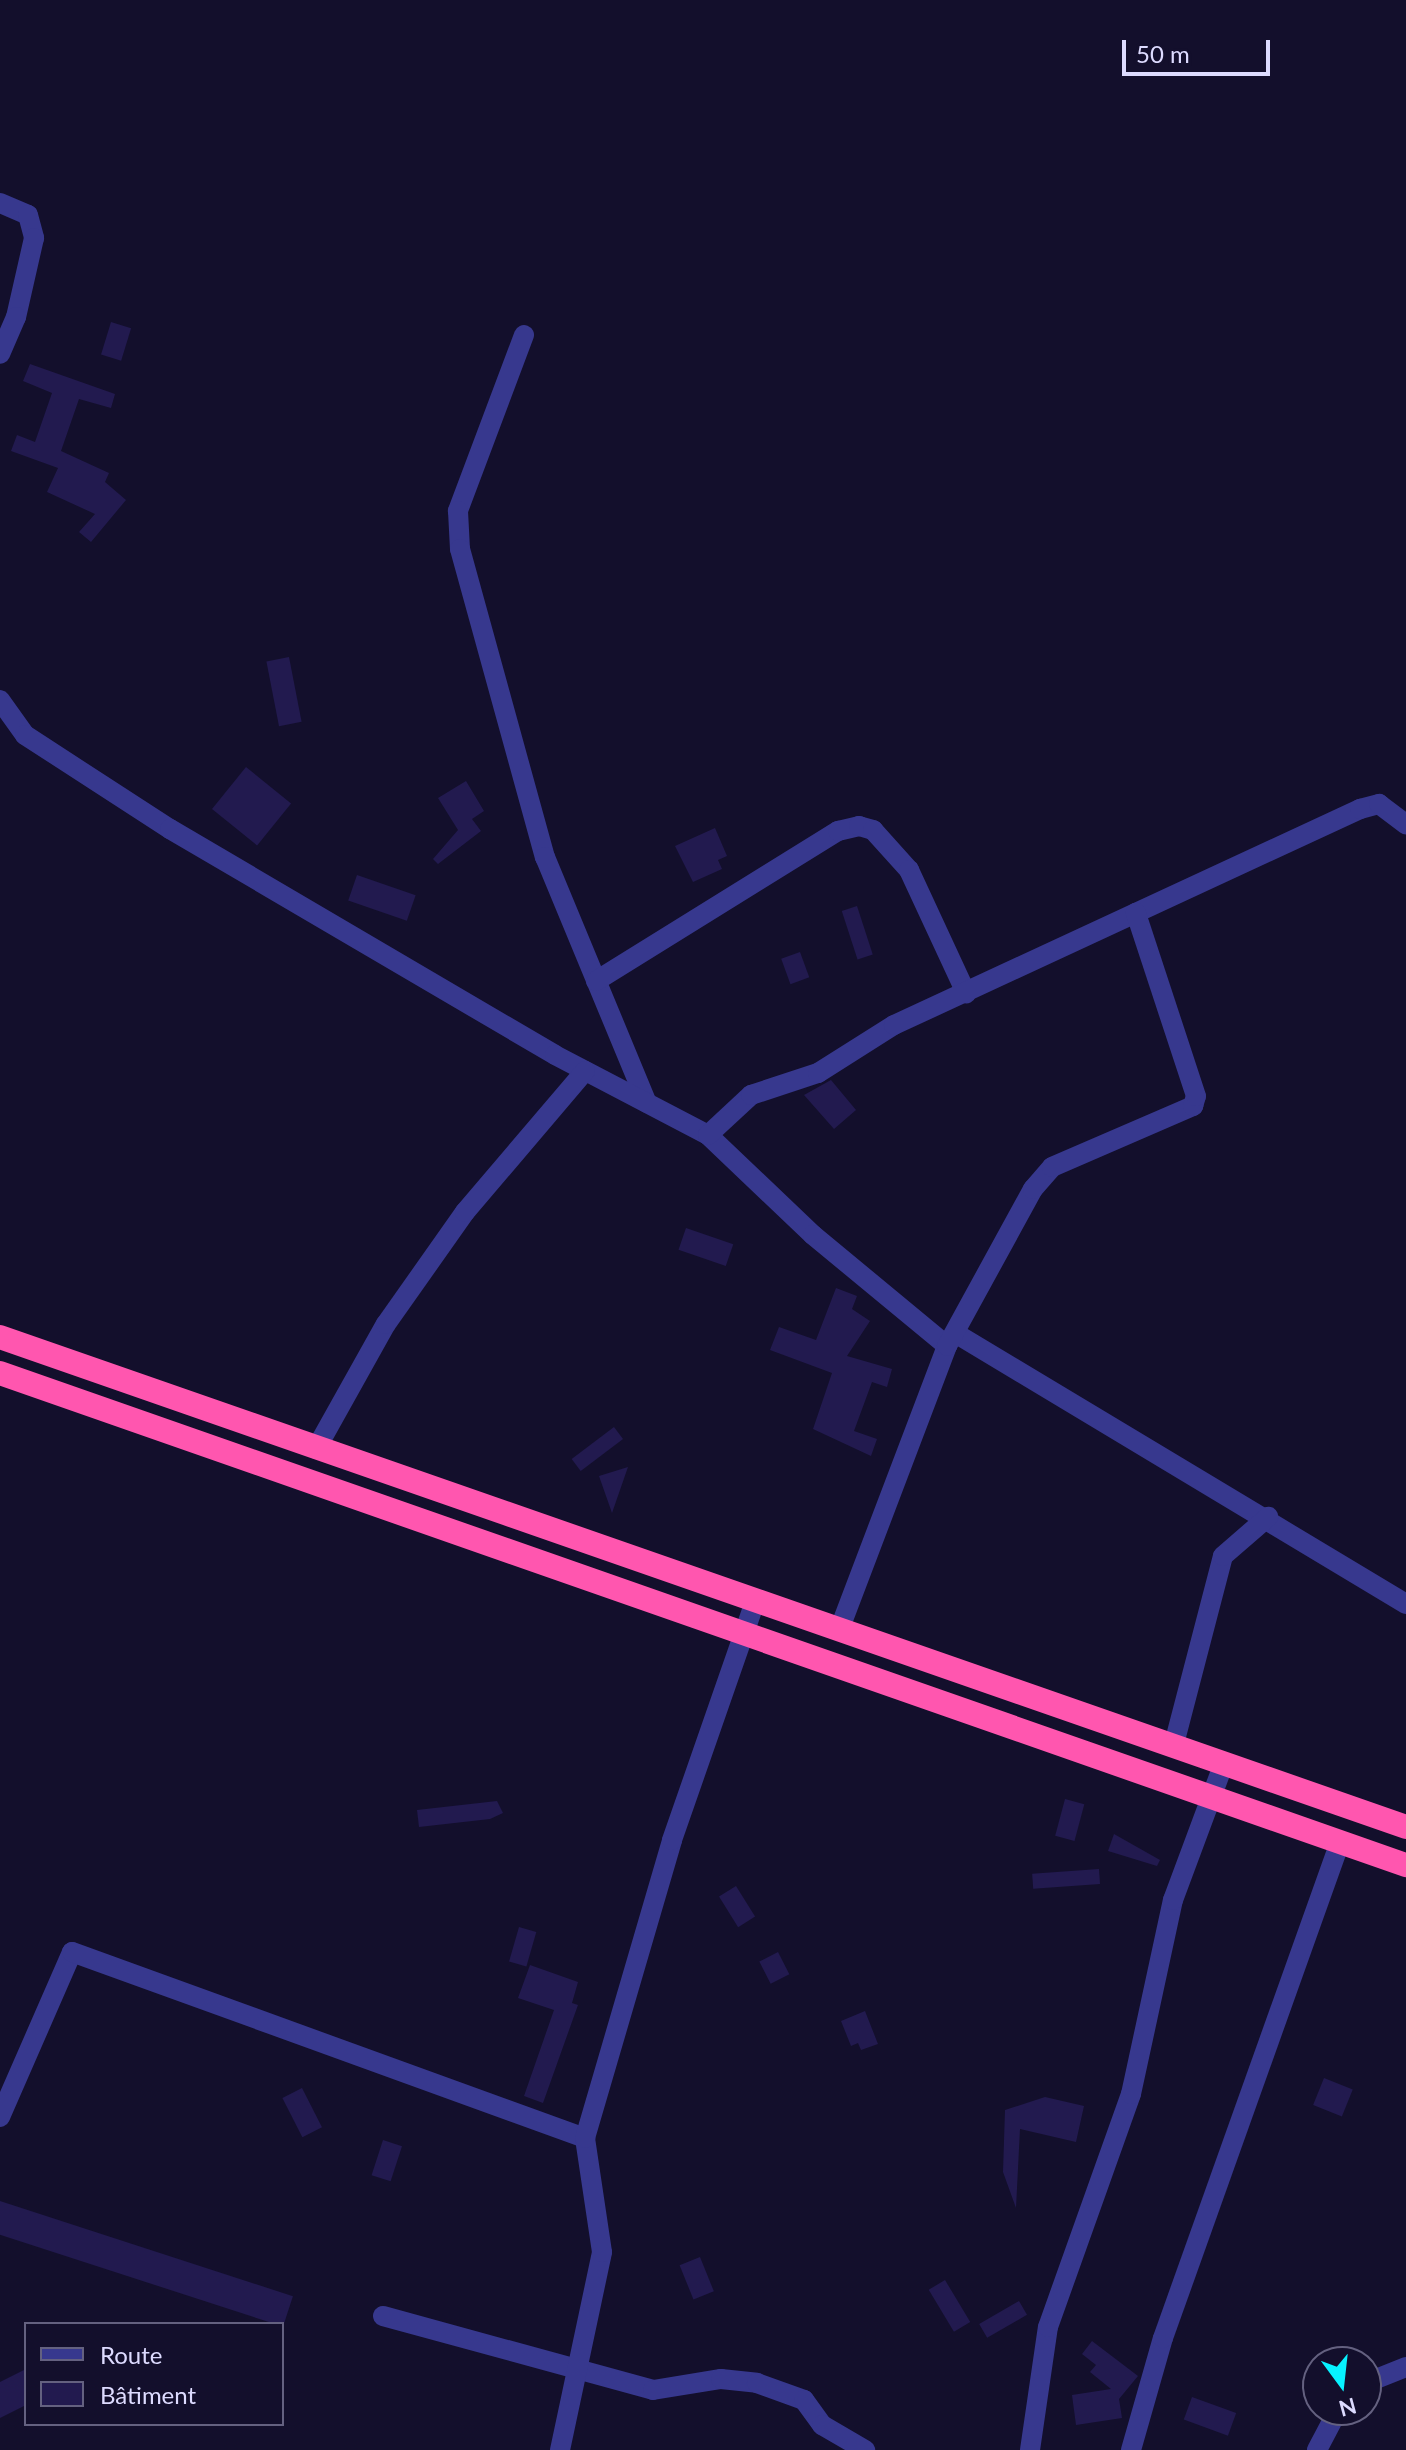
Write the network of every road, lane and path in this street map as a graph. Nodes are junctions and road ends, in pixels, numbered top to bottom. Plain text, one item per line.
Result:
1 (0, 203) edge
2 (524, 335) dead end
3 (0, 354) edge
4 (0, 700) edge
5 (1406, 824) edge
6 (1136, 913) junction
7 (596, 981) junction
8 (966, 993) junction
9 (585, 1071) junction
10 (647, 1103) junction
11 (708, 1135) junction
12 (0, 1337) edge
13 (951, 1340) junction
14 (0, 1373) edge
15 (316, 1449) junction
16 (1268, 1517) junction
17 (755, 1601) junction
18 (1406, 1604) edge
19 (839, 1630) junction
20 (745, 1632) junction
21 (1174, 1744) junction
22 (1224, 1763) junction
23 (1212, 1798) junction
24 (1406, 1827) edge
25 (1340, 1842) junction
26 (1406, 1865) edge
27 (0, 2117) edge
28 (585, 2138) junction
29 (383, 2316) dead end
30 (1406, 2367) edge
31 (580, 2375) junction
32 (1382, 2377) edge
33 (1330, 2426) edge
34 (560, 2450) edge
35 (865, 2450) edge
36 (1030, 2450) edge
37 (1131, 2450) edge
38 (1317, 2450) edge

1 - 3 street
2 - 7 street
4 - 9 street
5 - 6 street
6 - 8 street
6 - 13 street
7 - 8 street
7 - 10 street
8 - 11 street
9 - 10 street
9 - 15 street
10 - 11 street
11 - 13 street
12 - 15 highway
13 - 16 street
13 - 19 street
14 - 20 highway
15 - 17 highway
16 - 18 street
16 - 21 street
17 - 19 highway
17 - 20 street
19 - 21 highway
20 - 23 highway
20 - 28 street
21 - 22 highway
22 - 23 street
22 - 24 highway
23 - 25 highway
23 - 36 street
25 - 26 highway
25 - 37 street
27 - 28 street
28 - 31 street
29 - 31 street
30 - 32 street
31 - 34 street
31 - 35 street
33 - 38 street

